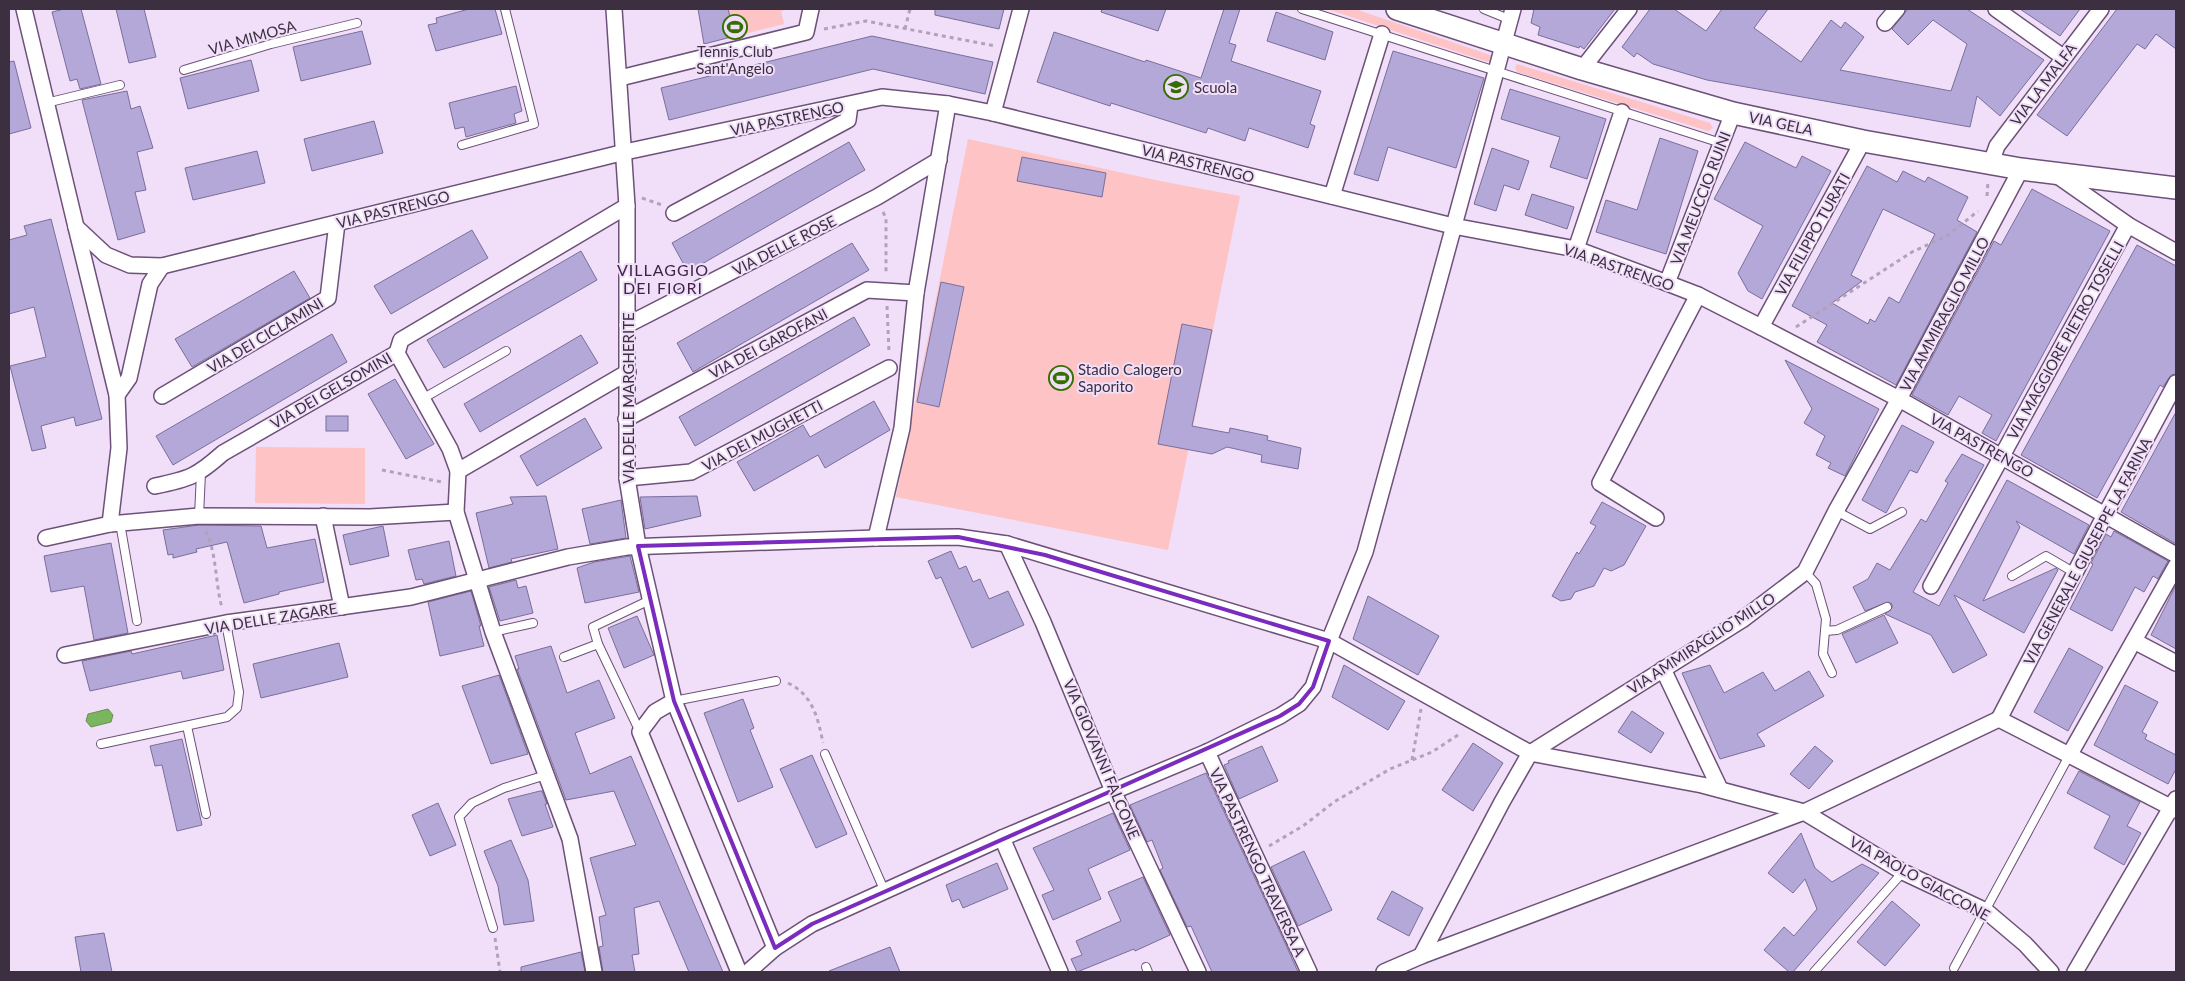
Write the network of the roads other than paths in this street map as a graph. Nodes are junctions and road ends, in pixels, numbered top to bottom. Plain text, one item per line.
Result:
1 (24, 9) edge
2 (505, 9) edge
3 (614, 9) edge
4 (811, 9) edge
5 (1021, 9) edge
6 (1302, 9) edge
7 (1398, 9) edge
8 (1484, 9) edge
9 (1629, 9) edge
10 (1897, 9) edge
11 (1996, 9) edge
12 (2100, 9) edge
13 (1512, 14) edge
14 (1885, 22) dead end
15 (357, 23) dead end
16 (1382, 34) junction
17 (1503, 44) junction
18 (2062, 57) junction
19 (1582, 69) junction
20 (184, 70) dead end
21 (1496, 72) junction
22 (620, 78) junction
23 (120, 85) dead end
24 (46, 103) junction
25 (948, 104) junction
26 (850, 105) junction
27 (1622, 112) junction
28 (993, 113) junction
29 (1733, 113) junction
30 (1863, 141) junction
31 (1721, 143) junction
32 (462, 146) dead end
33 (625, 152) junction
34 (939, 160) junction
35 (1991, 163) junction
36 (2021, 170) junction
37 (2051, 172) junction
38 (2176, 188) edge
39 (1332, 196) junction
40 (627, 201) junction
41 (674, 213) road end
42 (338, 223) junction
43 (1453, 226) junction
44 (2128, 226) junction
45 (76, 227) junction
46 (1576, 249) junction
47 (2176, 252) edge
48 (162, 266) junction
49 (1667, 283) junction
50 (916, 293) junction
51 (1698, 295) junction
52 (628, 325) junction
53 (1762, 327) junction
54 (506, 350) dead end
55 (397, 353) junction
56 (889, 368) dead end
57 (628, 372) junction
58 (2176, 383) edge
59 (117, 395) junction
60 (162, 396) dead end
61 (422, 399) junction
62 (1899, 399) junction
63 (626, 419) junction
64 (2001, 456) junction
65 (200, 473) junction
66 (458, 478) junction
67 (626, 478) junction
68 (156, 486) dead end
69 (1836, 511) junction
70 (456, 512) junction
71 (1902, 512) dead end
72 (2105, 515) junction
73 (199, 516) junction
74 (323, 516) junction
75 (1656, 518) dead end
76 (115, 523) junction
77 (46, 538) dead end
78 (876, 538) junction
79 (1007, 544) junction
80 (638, 546) junction
81 (2176, 555) edge
82 (2176, 566) edge
83 (1805, 572) junction
84 (2075, 573) junction
85 (2012, 576) dead end
86 (476, 580) junction
87 (1930, 586) dead end
88 (652, 599) junction
89 (342, 607) junction
90 (1886, 607) dead end
91 (137, 621) dead end
92 (226, 623) junction
93 (533, 623) dead end
94 (1825, 631) junction
95 (493, 632) junction
96 (1329, 640) junction
97 (2134, 641) junction
98 (598, 644) junction
99 (65, 656) dead end
100 (564, 657) dead end
101 (2176, 663) edge
102 (1663, 669) junction
103 (1832, 672) dead end
104 (776, 681) road end
105 (674, 701) junction
106 (1999, 719) junction
107 (187, 726) junction
108 (640, 732) junction
109 (101, 744) dead end
110 (1207, 752) junction
111 (1530, 753) junction
112 (825, 754) road end
113 (2070, 754) junction
114 (546, 774) junction
115 (1720, 789) junction
116 (1114, 791) junction
117 (2175, 805) edge
118 (1804, 812) junction
119 (206, 814) dead end
120 (1002, 838) junction
121 (1903, 872) junction
122 (885, 892) junction
123 (1986, 911) junction
124 (494, 928) road end
125 (775, 948) junction
126 (1421, 956) junction
127 (1954, 968) dead end
128 (594, 972) edge
129 (739, 972) edge
130 (748, 972) edge
131 (1060, 972) edge
132 (1198, 972) edge
133 (1309, 972) edge
134 (1384, 972) edge
135 (1814, 972) edge
136 (2051, 972) edge
137 (2074, 972) edge

1 - 24 street
2 - 32 lane
3 - 22 street, VIA DELLE MARGHERITE
4 - 22 street
5 - 28 street
6 - 16 lane
7 - 17 main road, VIA GELA
8 - 13 lane
9 - 19 street
10 - 14 street
11 - 18 street
12 - 18 street, VIA LA MALFA
13 - 17 street
15 - 20 lane, VIA MIMOSA
16 - 21 lane
16 - 39 street
17 - 19 main road, VIA GELA
17 - 21 street
18 - 35 street, VIA LA MALFA
19 - 29 main road, VIA GELA
21 - 27 lane
21 - 43 street
22 - 33 street, VIA DELLE MARGHERITE
23 - 24 lane
24 - 45 street
25 - 26 street, VIA PASTRENGO
25 - 28 street, VIA PASTRENGO
25 - 34 street
26 - 33 street, VIA PASTRENGO
26 - 41 street
27 - 31 lane
27 - 46 street
28 - 39 street, VIA PASTRENGO
29 - 30 main road, VIA GELA
29 - 31 street, VIA MEUCCIO RUINI
30 - 35 main road, VIA GELA
30 - 53 street, VIA FILIPPO TURATI
31 - 49 street, VIA MEUCCIO RUINI
33 - 40 street, VIA DELLE MARGHERITE
33 - 42 street, VIA PASTRENGO
34 - 50 street
34 - 52 street, VIA DELLE ROSE
35 - 36 main road, VIA GELA
36 - 37 main road, VIA GELA
36 - 62 street, VIA AMMIRAGLIO MILLO
37 - 38 main road, VIA GELA
37 - 44 street
39 - 43 street, VIA PASTRENGO
40 - 52 street, VIA DELLE MARGHERITE
40 - 55 street, VIA DEI GELSOMINI
42 - 48 street, VIA PASTRENGO
42 - 60 street, VIA DEI CICLAMINI
43 - 46 street, VIA PASTRENGO
43 - 96 street
44 - 47 street
44 - 64 street, VIA MAGGIORE PIETRO TOSELLI
45 - 48 street, VIA PASTRENGO
45 - 59 street
46 - 49 street, VIA PASTRENGO
48 - 59 street
49 - 51 street, VIA PASTRENGO
50 - 63 street, VIA DEI GAROFANI
50 - 78 street
51 - 53 street, VIA PASTRENGO
51 - 75 street
52 - 57 street, VIA DELLE MARGHERITE
53 - 62 street, VIA PASTRENGO
54 - 61 lane
55 - 61 street
55 - 65 street, VIA DEI GELSOMINI
56 - 67 street, VIA DEI MUGHETTI
57 - 63 street, VIA DELLE MARGHERITE
57 - 66 street
58 - 72 street, VIA GENERALE GIUSEPPE LA FARINA
59 - 76 street
61 - 66 street
62 - 64 street, VIA PASTRENGO
62 - 69 street, VIA AMMIRAGLIO MILLO
63 - 67 street, VIA DELLE MARGHERITE
64 - 72 street, VIA PASTRENGO
64 - 87 street, VIA MAGGIORE PIETRO TOSELLI
65 - 68 street, VIA DEI GELSOMINI
65 - 73 lane
66 - 70 street
67 - 80 street, VIA DELLE MARGHERITE
69 - 71 lane
69 - 83 street, VIA AMMIRAGLIO MILLO
70 - 74 street
70 - 86 street
72 - 81 street, VIA PASTRENGO
72 - 84 street, VIA GENERALE GIUSEPPE LA FARINA
73 - 74 street
73 - 76 street
74 - 89 street
76 - 77 street
76 - 91 lane
78 - 79 street, VIA DELLE ZAGARE
78 - 80 street, VIA DELLE ZAGARE
79 - 96 street, VIA PAOLO GIACCONE
79 - 116 street, VIA GIOVANNI FALCONE
80 - 86 street, VIA DELLE ZAGARE
80 - 88 street, VIA DELLE MARGHERITE
82 - 97 street
83 - 94 lane
83 - 102 street, VIA AMMIRAGLIO MILLO
84 - 85 lane
84 - 106 street, VIA GENERALE GIUSEPPE LA FARINA
86 - 89 street, VIA DELLE ZAGARE
86 - 95 street
88 - 98 lane
88 - 105 street, VIA DELLE MARGHERITE
89 - 92 street, VIA DELLE ZAGARE
90 - 94 lane
92 - 99 street, VIA DELLE ZAGARE
92 - 107 lane
93 - 95 lane
94 - 103 lane
95 - 114 street
96 - 110 street
96 - 111 street, VIA PAOLO GIACCONE
97 - 101 street
97 - 113 street
98 - 100 lane
98 - 108 lane
102 - 111 street, VIA AMMIRAGLIO MILLO
102 - 115 street
104 - 105 lane
105 - 108 street
105 - 125 street, VIA DELLE MARGHERITE
106 - 113 street
106 - 118 street
107 - 109 lane
107 - 119 lane
108 - 129 street
110 - 116 street
110 - 133 street, VIA PASTRENGO TRAVERSA A
111 - 115 street, VIA PAOLO GIACCONE
111 - 126 street, VIA AMMIRAGLIO MILLO
112 - 122 lane
113 - 117 street
113 - 123 lane
114 - 124 lane
114 - 128 street
115 - 118 street, VIA PAOLO GIACCONE
116 - 120 street
116 - 132 street, VIA GIOVANNI FALCONE
117 - 137 street
118 - 121 street, VIA PAOLO GIACCONE
118 - 126 street
120 - 122 street
120 - 131 street
121 - 123 street, VIA PAOLO GIACCONE
121 - 135 lane
122 - 125 street
123 - 127 lane
123 - 136 street, VIA PAOLO GIACCONE
125 - 130 street
126 - 134 street

